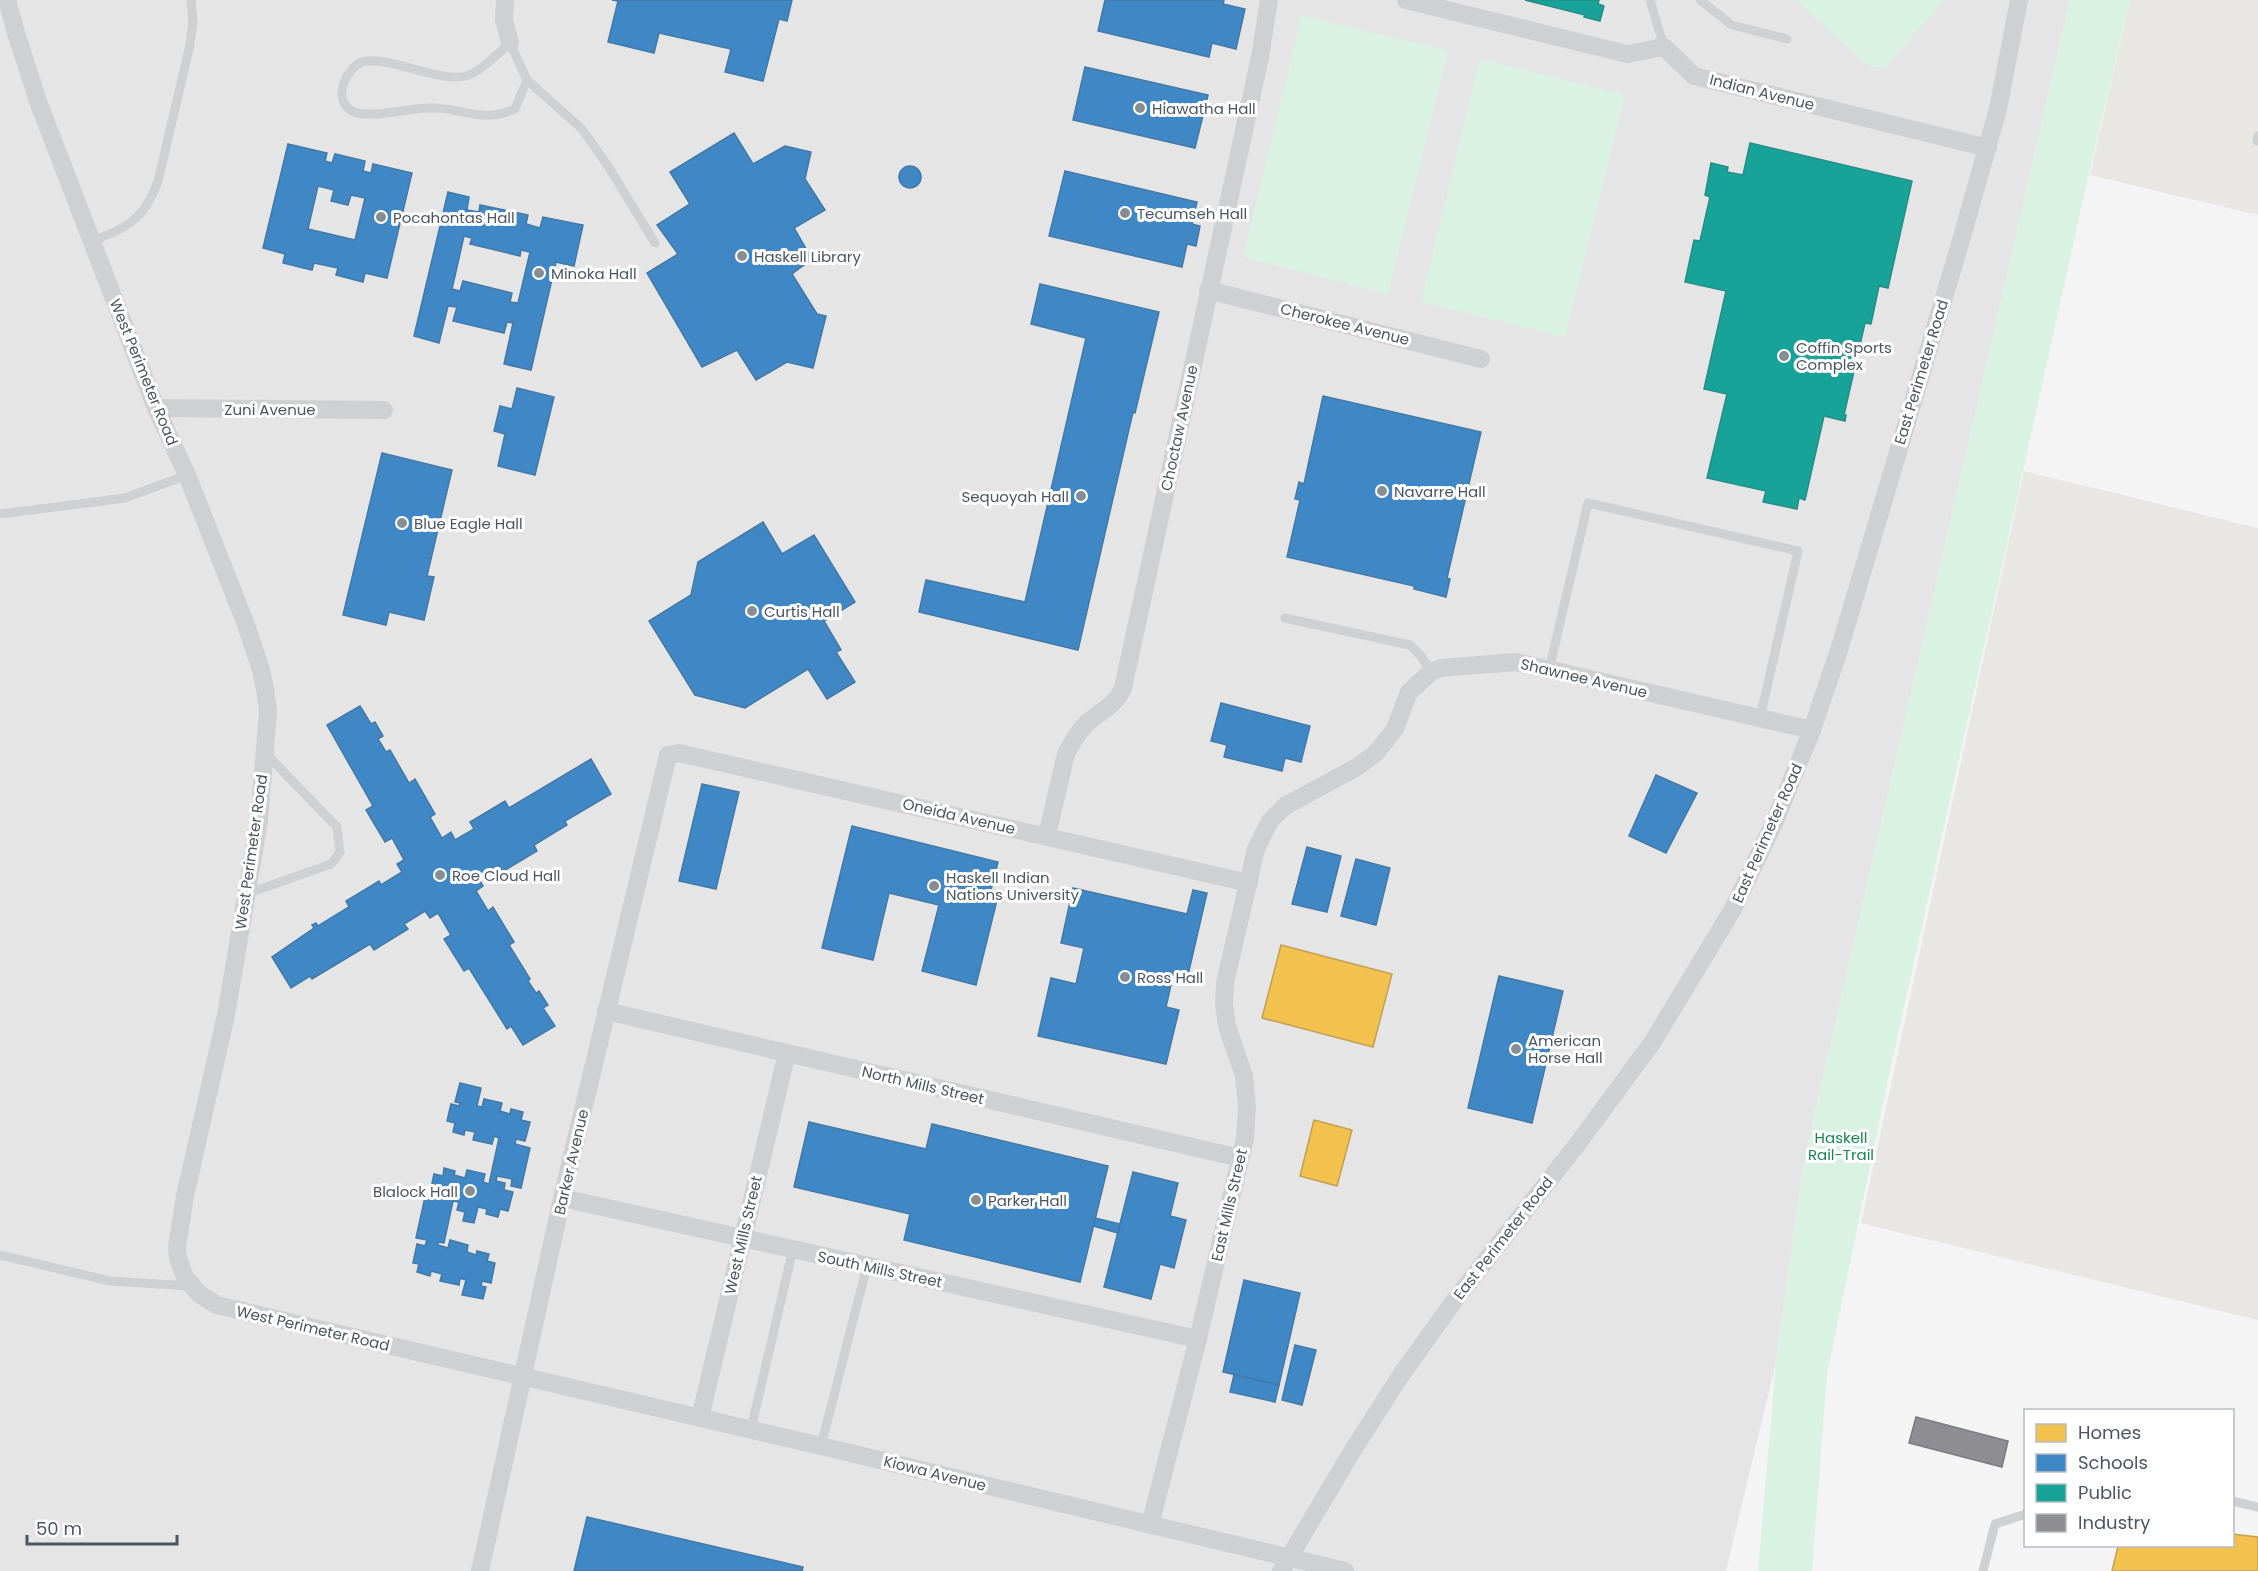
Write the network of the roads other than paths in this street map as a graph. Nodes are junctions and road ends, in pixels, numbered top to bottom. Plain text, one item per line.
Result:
1 (8, 0) edge
2 (191, 0) edge
3 (505, 0) edge
4 (1269, 0) edge
5 (1406, 0) edge
6 (1650, 0) edge
7 (1700, 0) edge
8 (2019, 0) edge
9 (1788, 39) dead end
10 (510, 43) junction
11 (1664, 47) junction
12 (527, 80) junction
13 (1988, 148) junction
14 (92, 241) junction
15 (655, 243) dead end
16 (1208, 290) junction
17 (1481, 358) dead end
18 (156, 408) junction
19 (384, 410) dead end
20 (187, 475) junction
21 (0, 514) edge
22 (1285, 618) dead end
23 (1549, 670) junction
24 (1431, 672) junction
25 (1760, 718) junction
26 (1812, 730) junction
27 (265, 749) junction
28 (668, 755) joint
29 (1047, 835) junction
30 (1249, 883) junction
31 (246, 894) junction
32 (606, 1011) junction
33 (787, 1053) junction
34 (1240, 1158) junction
35 (562, 1198) junction
36 (743, 1238) junction
37 (793, 1249) junction
38 (0, 1255) edge
39 (867, 1266) junction
40 (191, 1286) junction
41 (1198, 1339) junction
42 (524, 1377) junction
43 (700, 1418) junction
44 (751, 1430) junction
45 (821, 1446) junction
46 (2234, 1501) edge
47 (2258, 1507) edge
48 (2024, 1514) edge
49 (1150, 1525) junction
50 (1285, 1564) edge
51 (480, 1571) edge
52 (1345, 1571) edge
53 (1983, 1571) edge

1 - 14 street, West Perimeter Road
2 - 14 lane
3 - 10 street
4 - 16 street, Choctaw Avenue
5 - 11 street
6 - 11 lane
7 - 9 lane
8 - 13 street, East Perimeter Road
10 - 12 lane
10 - 12 lane
11 - 13 street, Indian Avenue
12 - 15 lane
13 - 26 street, East Perimeter Road
14 - 18 street, West Perimeter Road
16 - 17 street, Cherokee Avenue
16 - 29 street, Choctaw Avenue
18 - 19 street, Zuni Avenue
18 - 20 street, West Perimeter Road
20 - 21 lane
20 - 27 street, West Perimeter Road
22 - 24 lane
23 - 24 street, Shawnee Avenue
23 - 25 street, Shawnee Avenue
23 - 25 lane
24 - 30 street, Shawnee Avenue
25 - 26 street, Shawnee Avenue
26 - 50 street, East Perimeter Road
27 - 31 street, West Perimeter Road
27 - 31 lane
28 - 29 street, Oneida Avenue
28 - 32 street, Barker Avenue
29 - 30 street, Oneida Avenue
30 - 34 street, East Mills Street
31 - 40 street, West Perimeter Road
32 - 33 street, North Mills Street
32 - 35 street, Barker Avenue
33 - 34 street, North Mills Street
33 - 36 street, West Mills Street
34 - 41 street, East Mills Street
35 - 36 street, South Mills Street
35 - 42 street, Barker Avenue
36 - 37 street, South Mills Street
36 - 43 street, West Mills Street
37 - 39 street, South Mills Street
37 - 44 lane
38 - 40 lane
39 - 41 street, South Mills Street
39 - 45 lane
40 - 42 street, West Perimeter Road
41 - 49 street, East Mills Street
42 - 43 street, Kiowa Avenue
42 - 51 street, Barker Avenue
43 - 44 street, Kiowa Avenue
44 - 45 street, Kiowa Avenue
45 - 49 street, Kiowa Avenue
46 - 47 lane
48 - 53 lane
49 - 50 street, Kiowa Avenue
50 - 52 street, Kiowa Avenue

